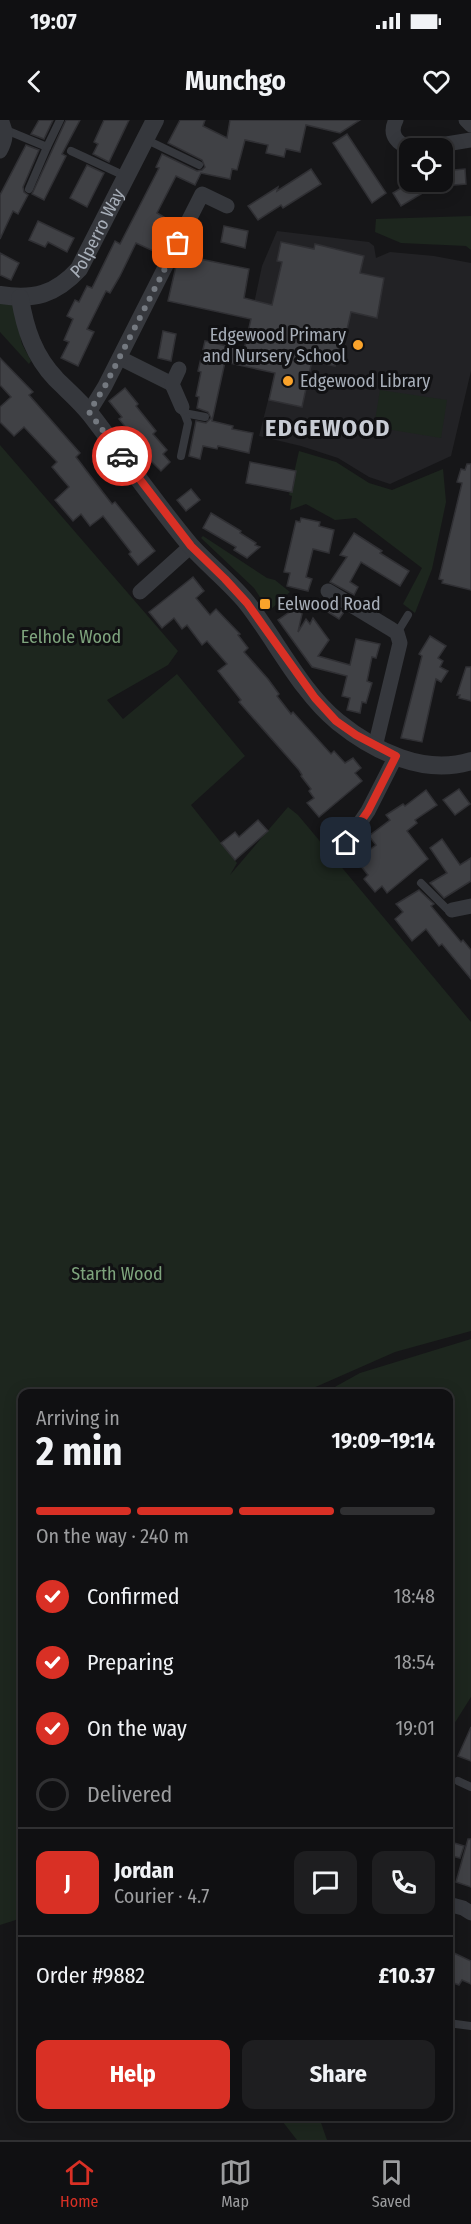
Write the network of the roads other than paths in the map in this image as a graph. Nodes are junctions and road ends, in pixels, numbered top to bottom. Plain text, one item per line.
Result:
1 (60, 120) edge
2 (155, 120) edge
3 (396, 120) edge
4 (466, 120) edge
5 (4, 125) edge
6 (471, 125) edge
7 (145, 139) junction
8 (471, 140) edge
9 (399, 143) edge
10 (453, 143) edge
11 (47, 147) junction
12 (71, 151) dead end
13 (0, 152) edge
14 (199, 165) dead end
15 (126, 176) junction
16 (28, 189) dead end
17 (227, 206) dead end
18 (0, 295) edge
19 (20, 298) junction
20 (120, 358) junction
21 (178, 369) dead end
22 (172, 384) junction
23 (183, 410) junction
24 (89, 412) junction
25 (205, 417) dead end
26 (181, 456) dead end
27 (191, 546) junction
28 (328, 591) dead end
29 (140, 592) dead end
30 (408, 615) dead end
31 (397, 633) junction
32 (375, 747) junction
33 (396, 756) junction
34 (471, 761) edge
35 (346, 843) dead end
36 (421, 883) dead end
37 (471, 906) edge
38 (452, 910) joint
39 (458, 1781) dead end
40 (471, 1787) edge
41 (453, 1905) edge
42 (471, 1913) edge
43 (453, 2024) edge
44 (471, 2026) edge

1 - 11 lane
2 - 7 street, Polperro Way
3 - 9 street
4 - 6 street
5 - 11 lane
5 - 13 street
7 - 14 lane
7 - 15 street, Polperro Way
8 - 10 street
11 - 16 lane
12 - 15 lane
15 - 19 street, Polperro Way
17 - 20 street
18 - 19 street, Polperro Way
19 - 24 street
20 - 22 street
20 - 24 street
21 - 22 street
22 - 23 street
23 - 25 lane
23 - 26 lane
24 - 27 street
27 - 29 street
27 - 32 street
28 - 31 street
30 - 31 lane
31 - 32 street
32 - 33 street
33 - 34 street
33 - 35 street
36 - 38 lane
37 - 38 street
39 - 40 lane
41 - 42 street
43 - 44 lane

